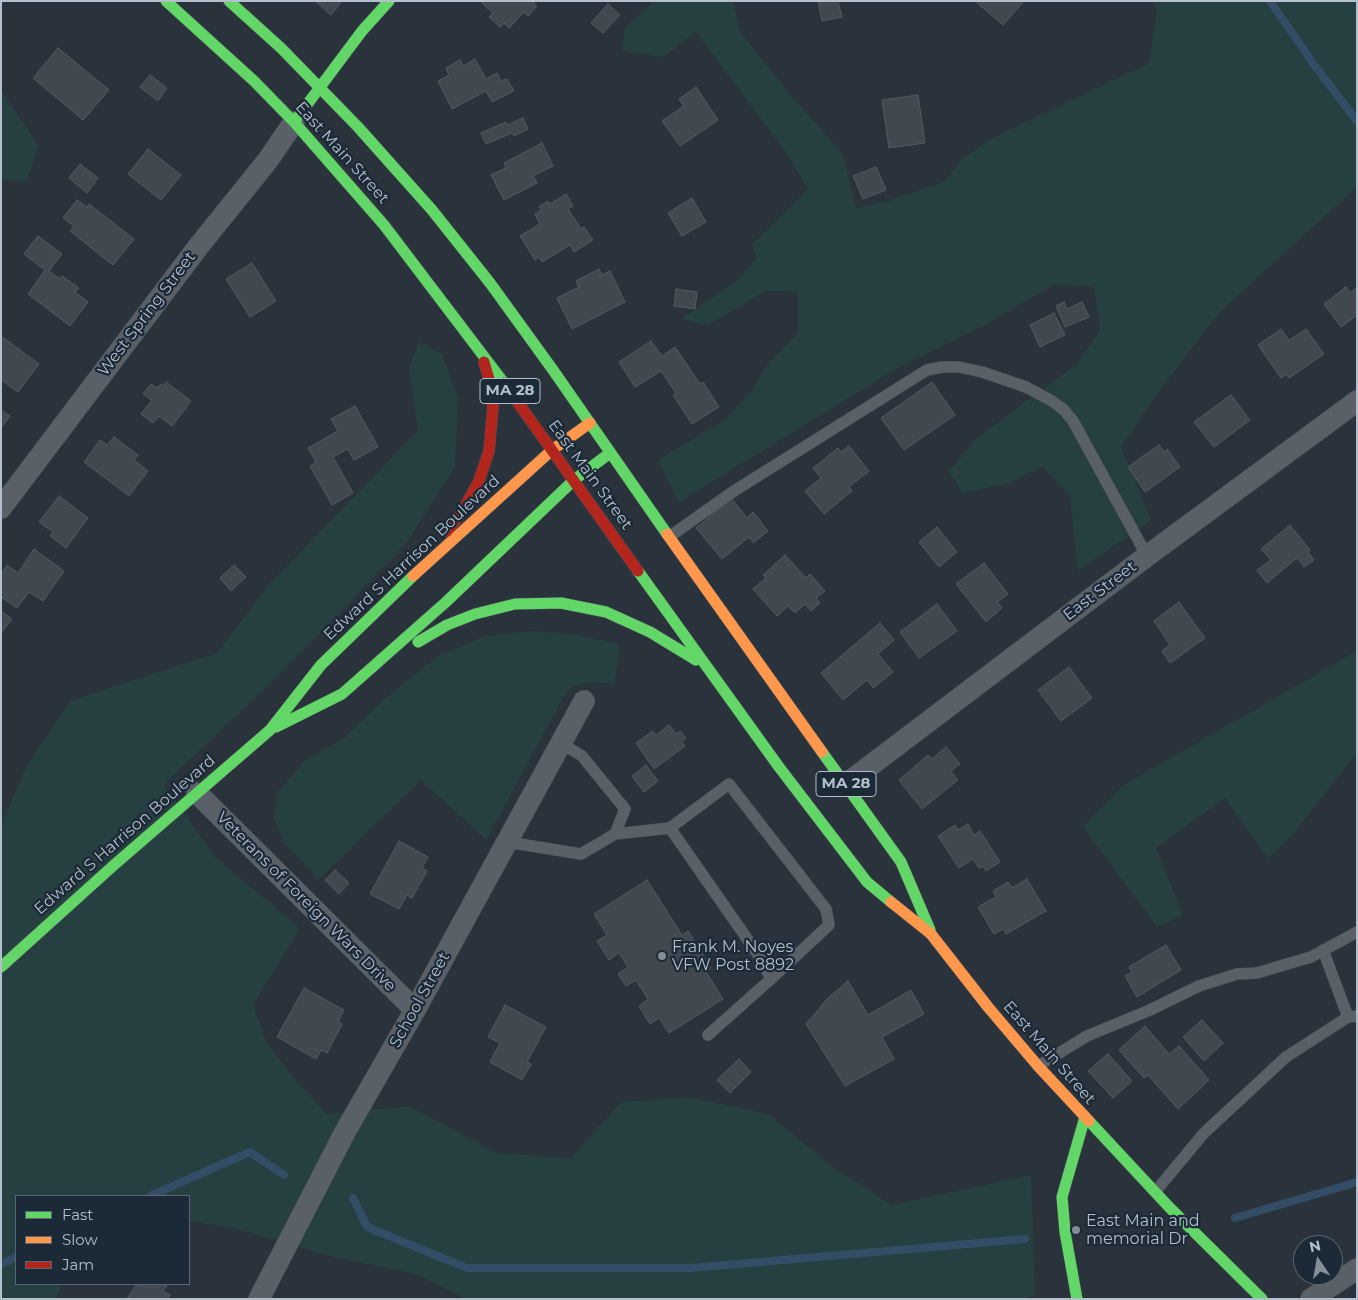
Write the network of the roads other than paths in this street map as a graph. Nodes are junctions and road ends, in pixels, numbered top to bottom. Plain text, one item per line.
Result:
1 (166, 1) edge
2 (229, 1) edge
3 (389, 1) edge
4 (320, 87) junction
5 (294, 122) junction
6 (479, 348) junction
7 (1357, 401) edge
8 (590, 423) junction
9 (552, 450) junction
10 (610, 453) junction
11 (574, 480) junction
12 (1, 508) edge
13 (669, 537) junction
14 (1147, 556) junction
15 (402, 586) junction
16 (704, 664) junction
17 (342, 694) junction
18 (584, 701) dead end
19 (270, 730) junction
20 (561, 743) junction
21 (846, 784) junction
22 (197, 793) junction
23 (670, 828) junction
24 (615, 834) junction
25 (507, 842) junction
26 (1357, 932) edge
27 (931, 934) junction
28 (1323, 950) junction
29 (1, 967) edge
30 (770, 980) junction
31 (415, 1010) junction
32 (1352, 1017) edge
33 (708, 1035) dead end
34 (1038, 1066) junction
35 (1085, 1117) junction
36 (1155, 1192) junction
37 (1357, 1269) edge
38 (259, 1299) edge
39 (1077, 1299) edge
40 (1262, 1299) edge
41 (1311, 1299) edge

1 - 5 main road, East Main Street / MA 28
2 - 4 main road, East Main Street / MA 28
3 - 4 main road
4 - 5 main road
4 - 8 main road, East Main Street / MA 28
5 - 6 main road, East Main Street / MA 28
5 - 12 street, West Spring Street
6 - 9 main road, East Main Street / MA 28
6 - 15 main road
7 - 14 street, East Street
8 - 9 main road, Edward S Harrison Boulevard
8 - 10 main road, East Main Street / MA 28
9 - 11 main road, East Main Street / MA 28
9 - 15 main road, Edward S Harrison Boulevard
10 - 11 main road, Edward S Harrison Boulevard
10 - 13 main road, East Main Street / MA 28
11 - 16 main road, East Main Street / MA 28
11 - 17 main road, Edward S Harrison Boulevard
13 - 14 lane
13 - 21 main road, East Main Street / MA 28
14 - 21 street, East Street
15 - 19 main road, Edward S Harrison Boulevard
16 - 17 main road
16 - 27 main road, East Main Street / MA 28
17 - 19 main road, Edward S Harrison Boulevard
18 - 20 street, School Street
19 - 22 main road, Edward S Harrison Boulevard
20 - 24 lane
20 - 25 street, School Street
21 - 27 main road, East Main Street / MA 28
22 - 29 main road, Edward S Harrison Boulevard
22 - 31 street, Veterans of Foreign Wars Drive
23 - 24 lane
23 - 30 lane
23 - 30 lane
24 - 25 lane
25 - 31 street, School Street
26 - 28 lane
27 - 34 main road, East Main Street / MA 28
28 - 32 lane
28 - 34 lane
30 - 33 lane
31 - 38 street, School Street
32 - 36 lane
34 - 35 main road, East Main Street / MA 28
35 - 36 main road, MA 28
35 - 39 main road, East Main Street
36 - 40 main road, MA 28
37 - 41 street

